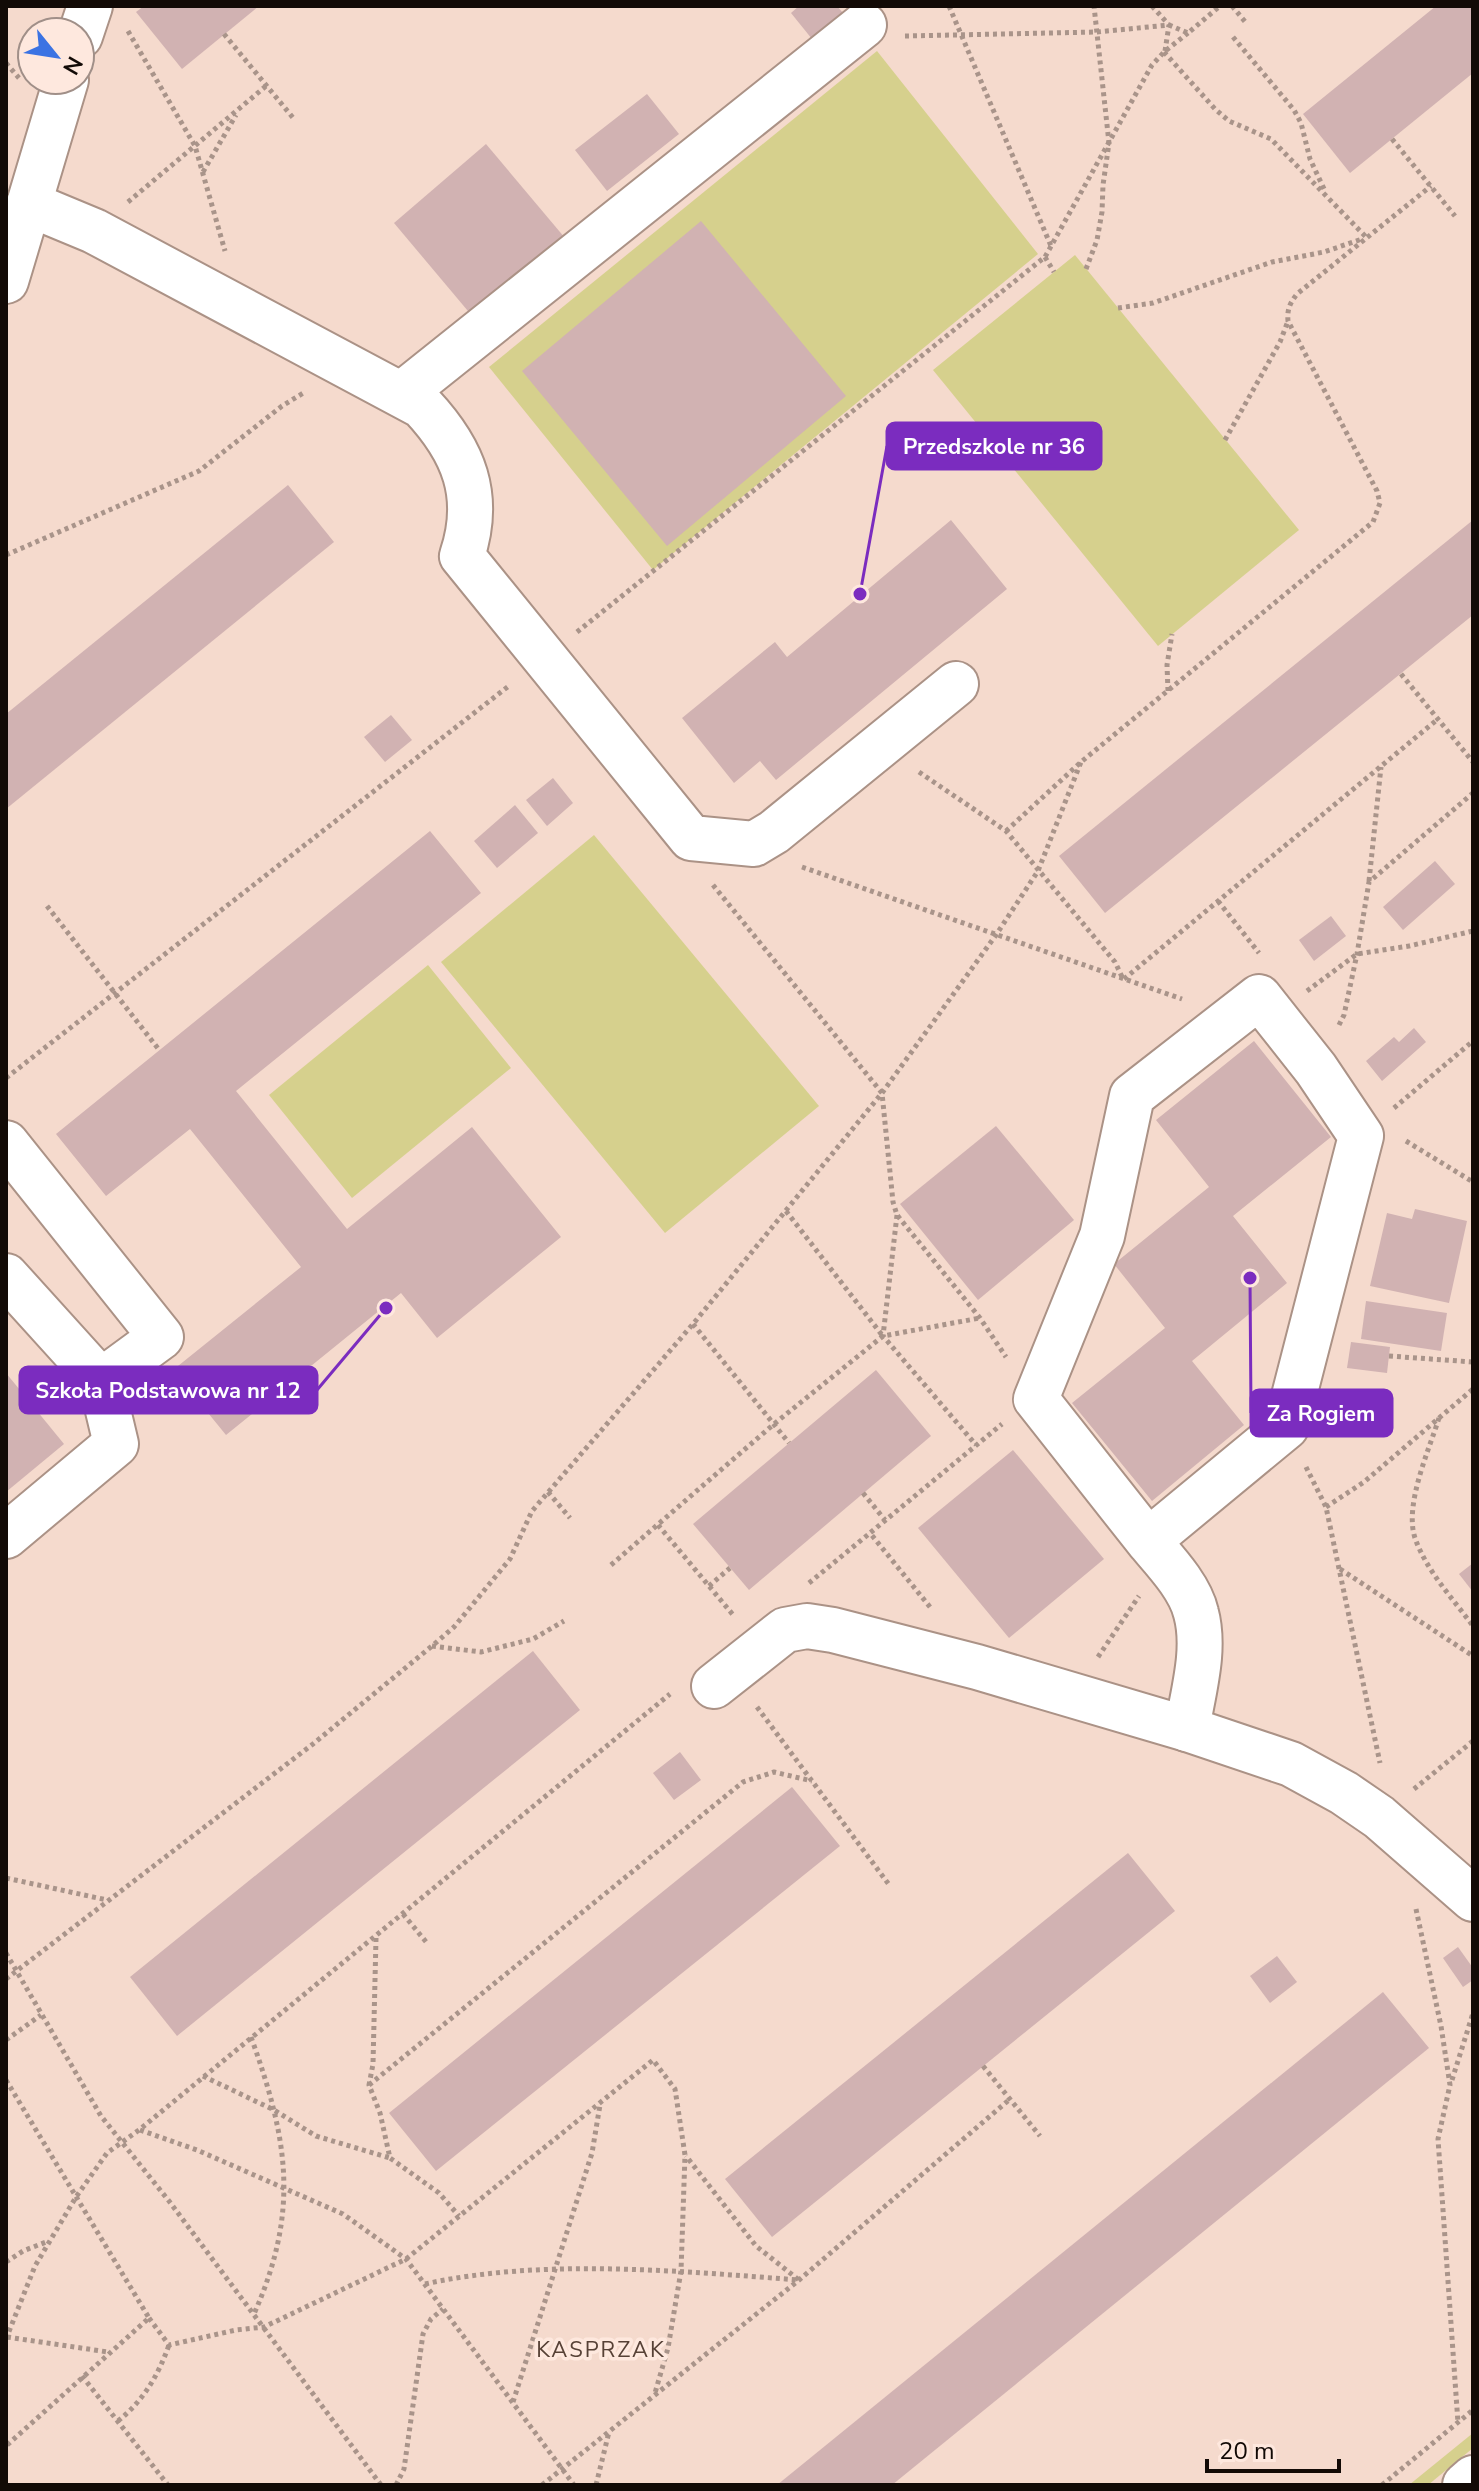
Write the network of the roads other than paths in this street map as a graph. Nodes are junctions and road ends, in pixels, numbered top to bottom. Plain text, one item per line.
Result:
1 (864, 25) road end
2 (61, 96) edge
3 (29, 204) junction
4 (6, 281) edge
5 (402, 394) junction
6 (956, 684) dead end
7 (6, 1143) edge
8 (6, 1276) edge
9 (101, 1381) junction
10 (6, 1536) edge
11 (1156, 1550) junction
12 (721, 1674) road end
13 (1187, 1729) junction
14 (1467, 1882) edge
15 (1473, 2478) edge
16 (1465, 2485) edge

1 - 5 street
2 - 3 street
3 - 4 street
3 - 5 street
5 - 6 street
7 - 9 street
8 - 9 street
9 - 10 street
11 - 11 street
11 - 13 street
12 - 13 street
13 - 14 street
15 - 16 street

